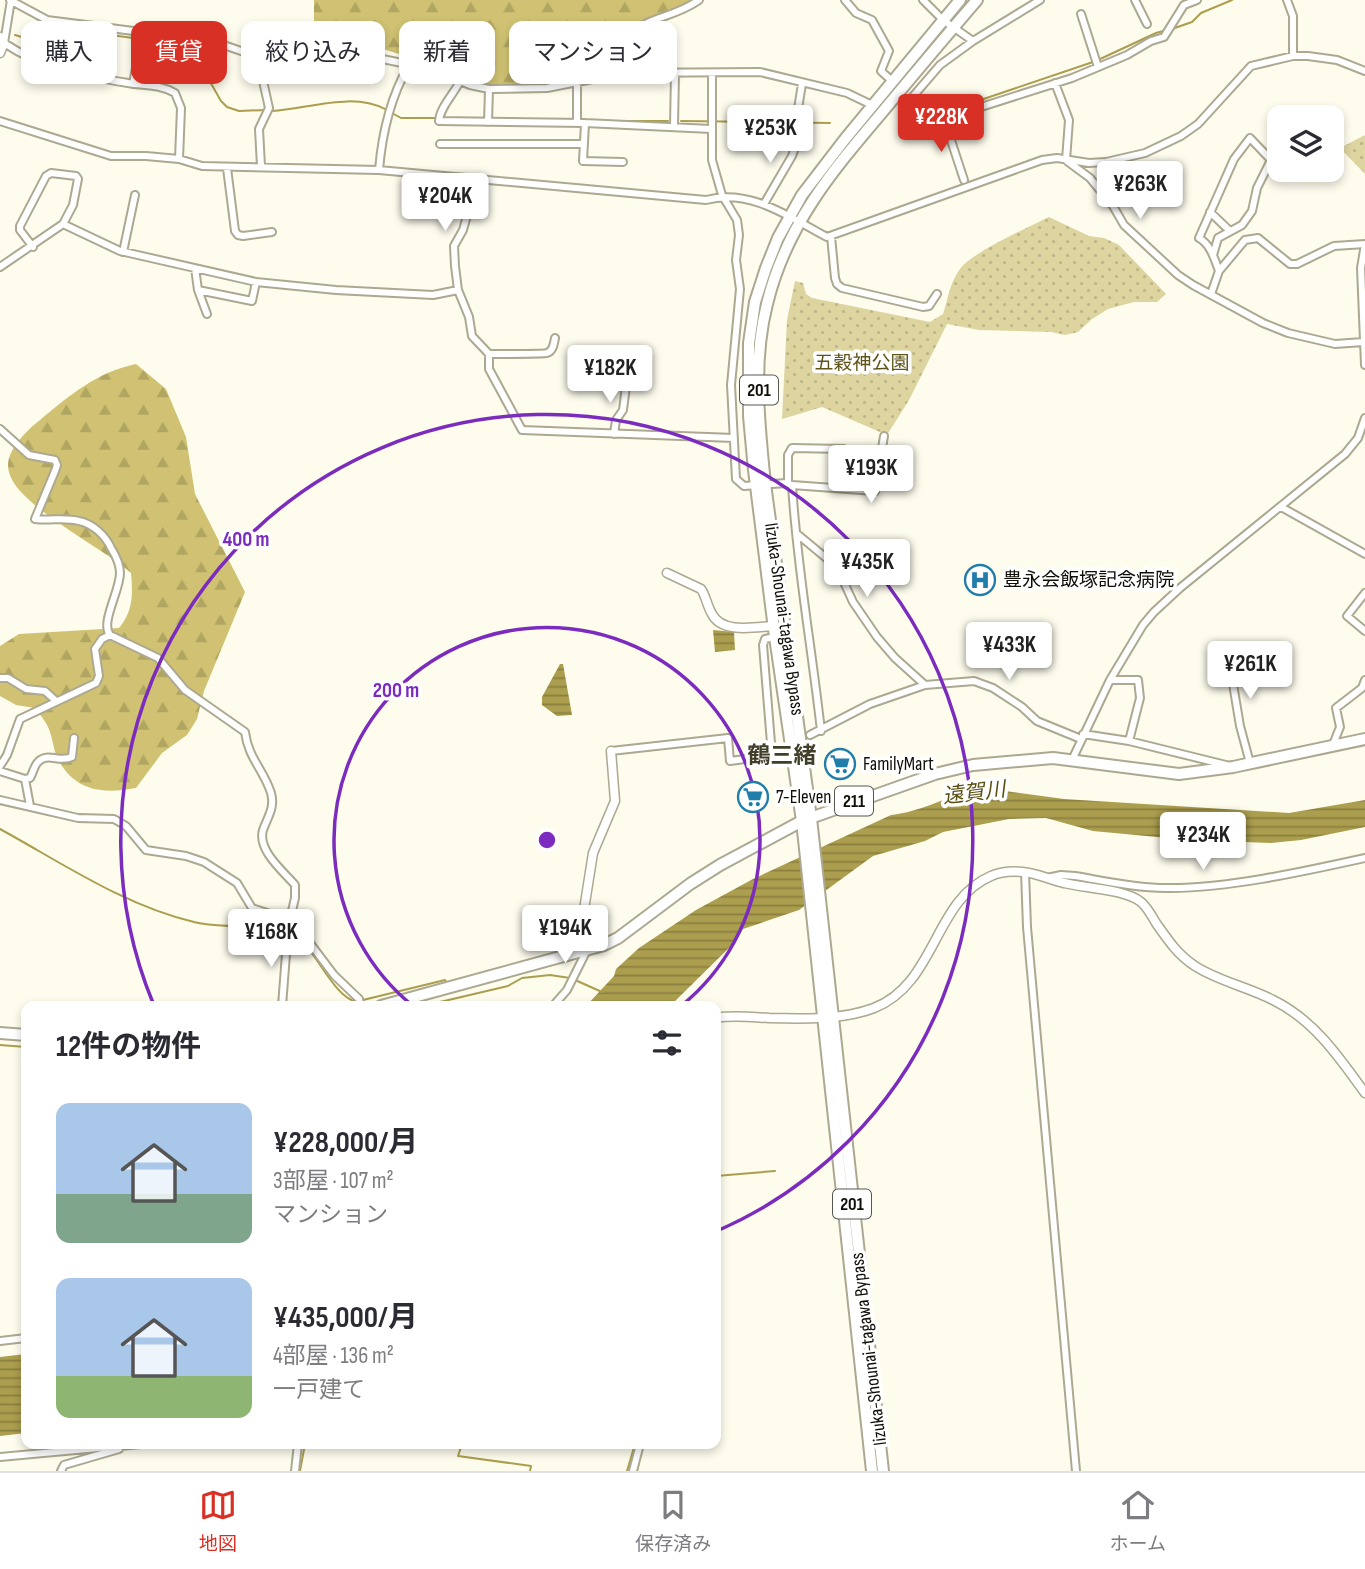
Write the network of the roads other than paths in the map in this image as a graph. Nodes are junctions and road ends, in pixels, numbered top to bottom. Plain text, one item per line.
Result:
1 (699, 0) edge
2 (845, 0) edge
3 (923, 0) edge
4 (960, 0) edge
5 (977, 0) edge
6 (1040, 0) edge
7 (1135, 0) edge
8 (1197, 0) edge
9 (1287, 0) edge
10 (11, 1) edge
11 (1183, 2) edge
12 (1082, 14) dead end
13 (943, 20) junction
14 (648, 21) edge
15 (1147, 24) dead end
16 (953, 28) junction
17 (131, 35) edge
18 (2, 40) edge
19 (973, 41) junction
20 (0, 53) edge
21 (1293, 56) junction
22 (1096, 63) junction
23 (1365, 71) edge
24 (677, 74) edge
25 (712, 74) junction
26 (892, 81) junction
27 (399, 82) edge
28 (1055, 83) junction
29 (131, 84) edge
30 (132, 84) edge
31 (262, 84) edge
32 (458, 84) edge
33 (473, 84) edge
34 (564, 84) edge
35 (577, 84) edge
36 (676, 84) edge
37 (802, 84) junction
38 (489, 89) junction
39 (872, 105) junction
40 (938, 117) junction
41 (488, 119) junction
42 (0, 121) edge
43 (579, 122) junction
44 (711, 124) junction
45 (674, 126) junction
46 (440, 144) dead end
47 (584, 144) junction
48 (178, 159) junction
49 (1066, 160) junction
50 (622, 162) dead end
51 (261, 166) junction
52 (227, 167) junction
53 (379, 170) junction
54 (471, 179) junction
55 (964, 180) dead end
56 (135, 195) dead end
57 (722, 195) junction
58 (764, 204) junction
59 (1210, 212) junction
60 (794, 219) junction
61 (63, 225) junction
62 (1230, 231) junction
63 (272, 232) dead end
64 (831, 236) junction
65 (33, 247) junction
66 (123, 252) junction
67 (1213, 254) junction
68 (0, 267) edge
69 (195, 268) junction
70 (1219, 271) junction
71 (256, 282) junction
72 (198, 290) junction
73 (458, 290) junction
74 (937, 294) dead end
75 (1211, 295) junction
76 (1363, 297) edge
77 (207, 314) dead end
78 (555, 338) dead end
79 (1363, 342) junction
80 (489, 354) junction
81 (1365, 365) edge
82 (627, 378) dead end
83 (1365, 418) edge
84 (0, 429) edge
85 (614, 433) junction
86 (884, 436) dead end
87 (734, 438) junction
88 (844, 449) dead end
89 (790, 484) junction
90 (761, 485) junction
91 (1281, 507) junction
92 (796, 533) junction
93 (1365, 554) edge
94 (667, 573) dead end
95 (1365, 593) edge
96 (1365, 631) edge
97 (774, 632) junction
98 (110, 635) junction
99 (1222, 646) dead end
100 (0, 678) edge
101 (1110, 680) junction
102 (1365, 680) edge
103 (925, 685) junction
104 (56, 701) junction
105 (821, 731) junction
106 (810, 735) dead end
107 (1082, 736) junction
108 (74, 738) dead end
109 (1365, 738) edge
110 (1129, 741) junction
111 (1332, 747) junction
112 (611, 751) joint
113 (1072, 760) junction
114 (1250, 763) junction
115 (1233, 767) junction
116 (0, 768) edge
117 (25, 779) junction
118 (0, 800) edge
119 (30, 806) junction
120 (807, 819) junction
121 (1365, 858) edge
122 (1025, 872) junction
123 (1047, 878) junction
124 (288, 928) junction
125 (587, 950) junction
126 (282, 1001) edge
127 (359, 1001) edge
128 (399, 1001) edge
129 (557, 1001) edge
130 (828, 1016) junction
131 (721, 1018) edge
132 (0, 1033) edge
133 (21, 1035) edge
134 (1365, 1093) edge
135 (21, 1339) edge
136 (0, 1341) edge
137 (87, 1449) edge
138 (117, 1449) edge
139 (297, 1449) edge
140 (639, 1449) edge
141 (0, 1457) edge
142 (61, 1471) edge
143 (295, 1471) edge
144 (633, 1471) edge
145 (872, 1471) edge
146 (883, 1471) edge
147 (1076, 1471) edge

1 - 14 street
2 - 26 street
3 - 13 street
4 - 13 highway, Iizuka-Shounai-tagawa Bypass / 201
5 - 16 highway, Iizuka-Shounai-tagawa Bypass / 201
6 - 19 street
7 - 15 street
8 - 11 street
9 - 21 street
10 - 17 street
10 - 18 street
11 - 22 street
12 - 22 street
13 - 16 street
13 - 26 highway, Iizuka-Shounai-tagawa Bypass / 201
16 - 19 street
16 - 60 highway, Iizuka-Shounai-tagawa Bypass / 201
18 - 20 street
18 - 29 street
19 - 40 street
21 - 23 street
21 - 49 street
22 - 28 street
24 - 25 street
25 - 37 street
25 - 44 street
26 - 39 highway, Iizuka-Shounai-tagawa Bypass / 201
27 - 53 street
28 - 40 street
28 - 49 street
30 - 48 street
31 - 51 street
32 - 41 street
33 - 38 street
34 - 38 street
35 - 43 street
36 - 45 street
37 - 39 street
37 - 58 street
38 - 41 street
39 - 60 highway, Iizuka-Shounai-tagawa Bypass / 201
40 - 55 street
41 - 43 street
42 - 48 street
43 - 45 street
43 - 47 street
44 - 45 street
44 - 57 street
46 - 47 street
47 - 50 street
48 - 52 street
49 - 64 street
49 - 75 street
51 - 52 street
51 - 53 street
52 - 63 street
53 - 54 street
54 - 57 street
54 - 73 street
56 - 66 street
57 - 58 street
57 - 87 street
58 - 60 street
59 - 62 street
59 - 62 street
59 - 67 street
60 - 64 street
60 - 90 highway, Iizuka-Shounai-tagawa Bypass / 201
61 - 65 street
61 - 65 street
61 - 66 street
62 - 67 street
64 - 74 street
65 - 68 street
66 - 69 street
67 - 70 street
69 - 71 street
69 - 72 street
70 - 75 street
70 - 76 street
71 - 72 street
71 - 73 street
72 - 77 street
73 - 80 street
75 - 79 street
76 - 79 street
78 - 80 street
79 - 81 street
80 - 85 street
82 - 85 street
83 - 91 street
84 - 98 street
85 - 87 street
86 - 89 street
87 - 90 street
88 - 89 street
89 - 90 street
89 - 92 street
90 - 97 highway, Iizuka-Shounai-tagawa Bypass / 201
90 - 120 highway, Iizuka-Shounai-tagawa Bypass / 201
91 - 93 street
91 - 101 street
92 - 103 street
92 - 105 street
94 - 97 street
95 - 96 street
97 - 112 street
97 - 120 highway, Iizuka-Shounai-tagawa Bypass / 201
98 - 104 street
98 - 124 street
99 - 114 street
100 - 104 street
101 - 107 street
101 - 110 street
102 - 111 street
103 - 105 street
103 - 107 street
104 - 116 street
105 - 106 street
107 - 110 street
107 - 113 street
108 - 117 street
109 - 111 highway, 211
110 - 115 street
111 - 114 highway, 211
112 - 125 street
113 - 115 highway, 211
113 - 120 highway, 211
114 - 115 highway, 211
116 - 117 street
117 - 119 street
118 - 119 street
119 - 124 street
120 - 125 highway, 211
120 - 130 highway, Iizuka-Shounai-tagawa Bypass / 201
121 - 123 street
122 - 123 street
122 - 130 street
122 - 147 street
123 - 134 street
124 - 126 street
124 - 127 street
125 - 128 highway, 211
125 - 129 street
130 - 131 street
130 - 145 highway, Iizuka-Shounai-tagawa Bypass / 201
130 - 146 highway, Iizuka-Shounai-tagawa Bypass / 201
132 - 133 highway
135 - 136 street
137 - 141 street
138 - 142 street
139 - 143 street
140 - 144 street

